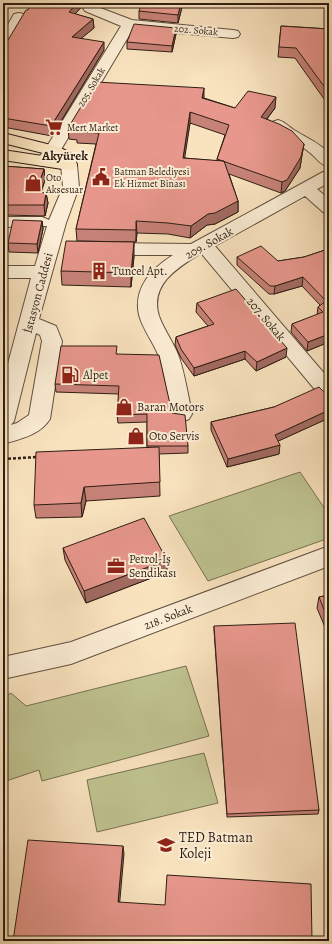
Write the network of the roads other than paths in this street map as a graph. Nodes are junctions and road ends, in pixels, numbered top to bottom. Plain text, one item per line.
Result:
1 (90, 8) dead end
2 (19, 17) dead end
3 (129, 24) junction
4 (234, 34) dead end
5 (3, 45) edge
6 (278, 124) edge
7 (3, 138) edge
8 (3, 155) edge
9 (49, 156) junction
10 (329, 162) edge
11 (69, 165) joint
12 (329, 176) edge
13 (306, 189) junction
14 (329, 208) edge
15 (3, 222) edge
16 (57, 223) junction
17 (88, 248) edge
18 (199, 248) junction
19 (3, 272) edge
20 (42, 272) junction
21 (30, 322) junction
22 (6, 391) edge
23 (329, 393) edge
24 (182, 414) edge
25 (3, 421) edge
26 (3, 436) edge
27 (329, 556) edge
28 (3, 668) edge

1 - 3 street, 202. Sokak
2 - 5 street
3 - 4 street, 202. Sokak
3 - 9 street, 205. Sokak
6 - 10 street
7 - 9 main road
8 - 9 main road
9 - 11 main road
11 - 16 street, İstasyon Caddesi
12 - 13 street, 209. Sokak
13 - 14 street
13 - 18 street, 209. Sokak
15 - 16 street
16 - 20 street, İstasyon Caddesi
17 - 18 street
18 - 23 street, 207. Sokak
18 - 24 street, 209. Sokak
19 - 20 street
20 - 21 street, İstasyon Caddesi
21 - 22 street, İstasyon Caddesi
21 - 26 street
22 - 25 street, İstasyon Caddesi
27 - 28 street, 218. Sokak

